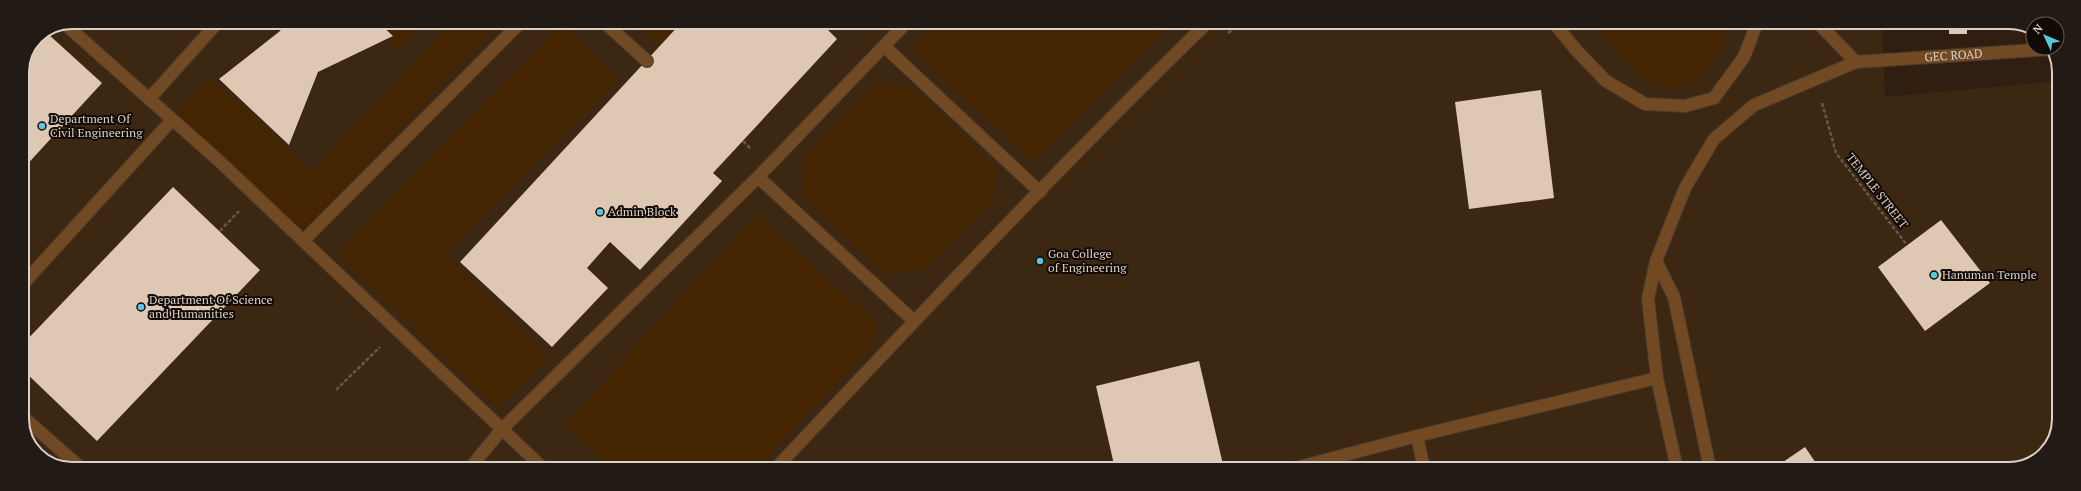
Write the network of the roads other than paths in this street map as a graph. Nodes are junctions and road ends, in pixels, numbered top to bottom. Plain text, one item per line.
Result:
1 (71, 29) edge
2 (212, 29) edge
3 (514, 29) edge
4 (612, 29) edge
5 (901, 29) edge
6 (1201, 29) edge
7 (1559, 29) edge
8 (1755, 29) edge
9 (1824, 29) edge
10 (885, 47) junction
11 (2025, 51) edge
12 (647, 61) dead end
13 (1856, 62) junction
14 (149, 99) junction
15 (172, 120) junction
16 (758, 177) junction
17 (1040, 192) junction
18 (303, 241) junction
19 (1656, 261) junction
20 (29, 278) edge
21 (914, 321) junction
22 (1657, 378) junction
23 (29, 422) edge
24 (502, 429) junction
25 (1417, 436) junction
26 (74, 462) edge
27 (475, 462) edge
28 (537, 462) edge
29 (782, 462) edge
30 (1318, 462) edge
31 (1423, 462) edge
32 (1676, 462) edge
33 (1709, 462) edge

1 - 14 lane
2 - 14 lane
3 - 18 lane
4 - 12 lane
5 - 10 lane
6 - 17 lane
7 - 8 lane
9 - 13 lane
10 - 16 lane
10 - 17 lane
11 - 13 lane, GEC ROAD
13 - 19 lane, GEC ROAD
14 - 15 lane
15 - 18 lane
15 - 20 lane
16 - 21 lane
16 - 24 lane
17 - 21 lane
18 - 24 lane
19 - 22 lane, GEC ROAD
19 - 33 lane
21 - 29 lane
22 - 25 lane
22 - 32 lane, GEC ROAD
23 - 26 lane
24 - 27 lane
24 - 28 lane
25 - 30 lane
25 - 31 lane

